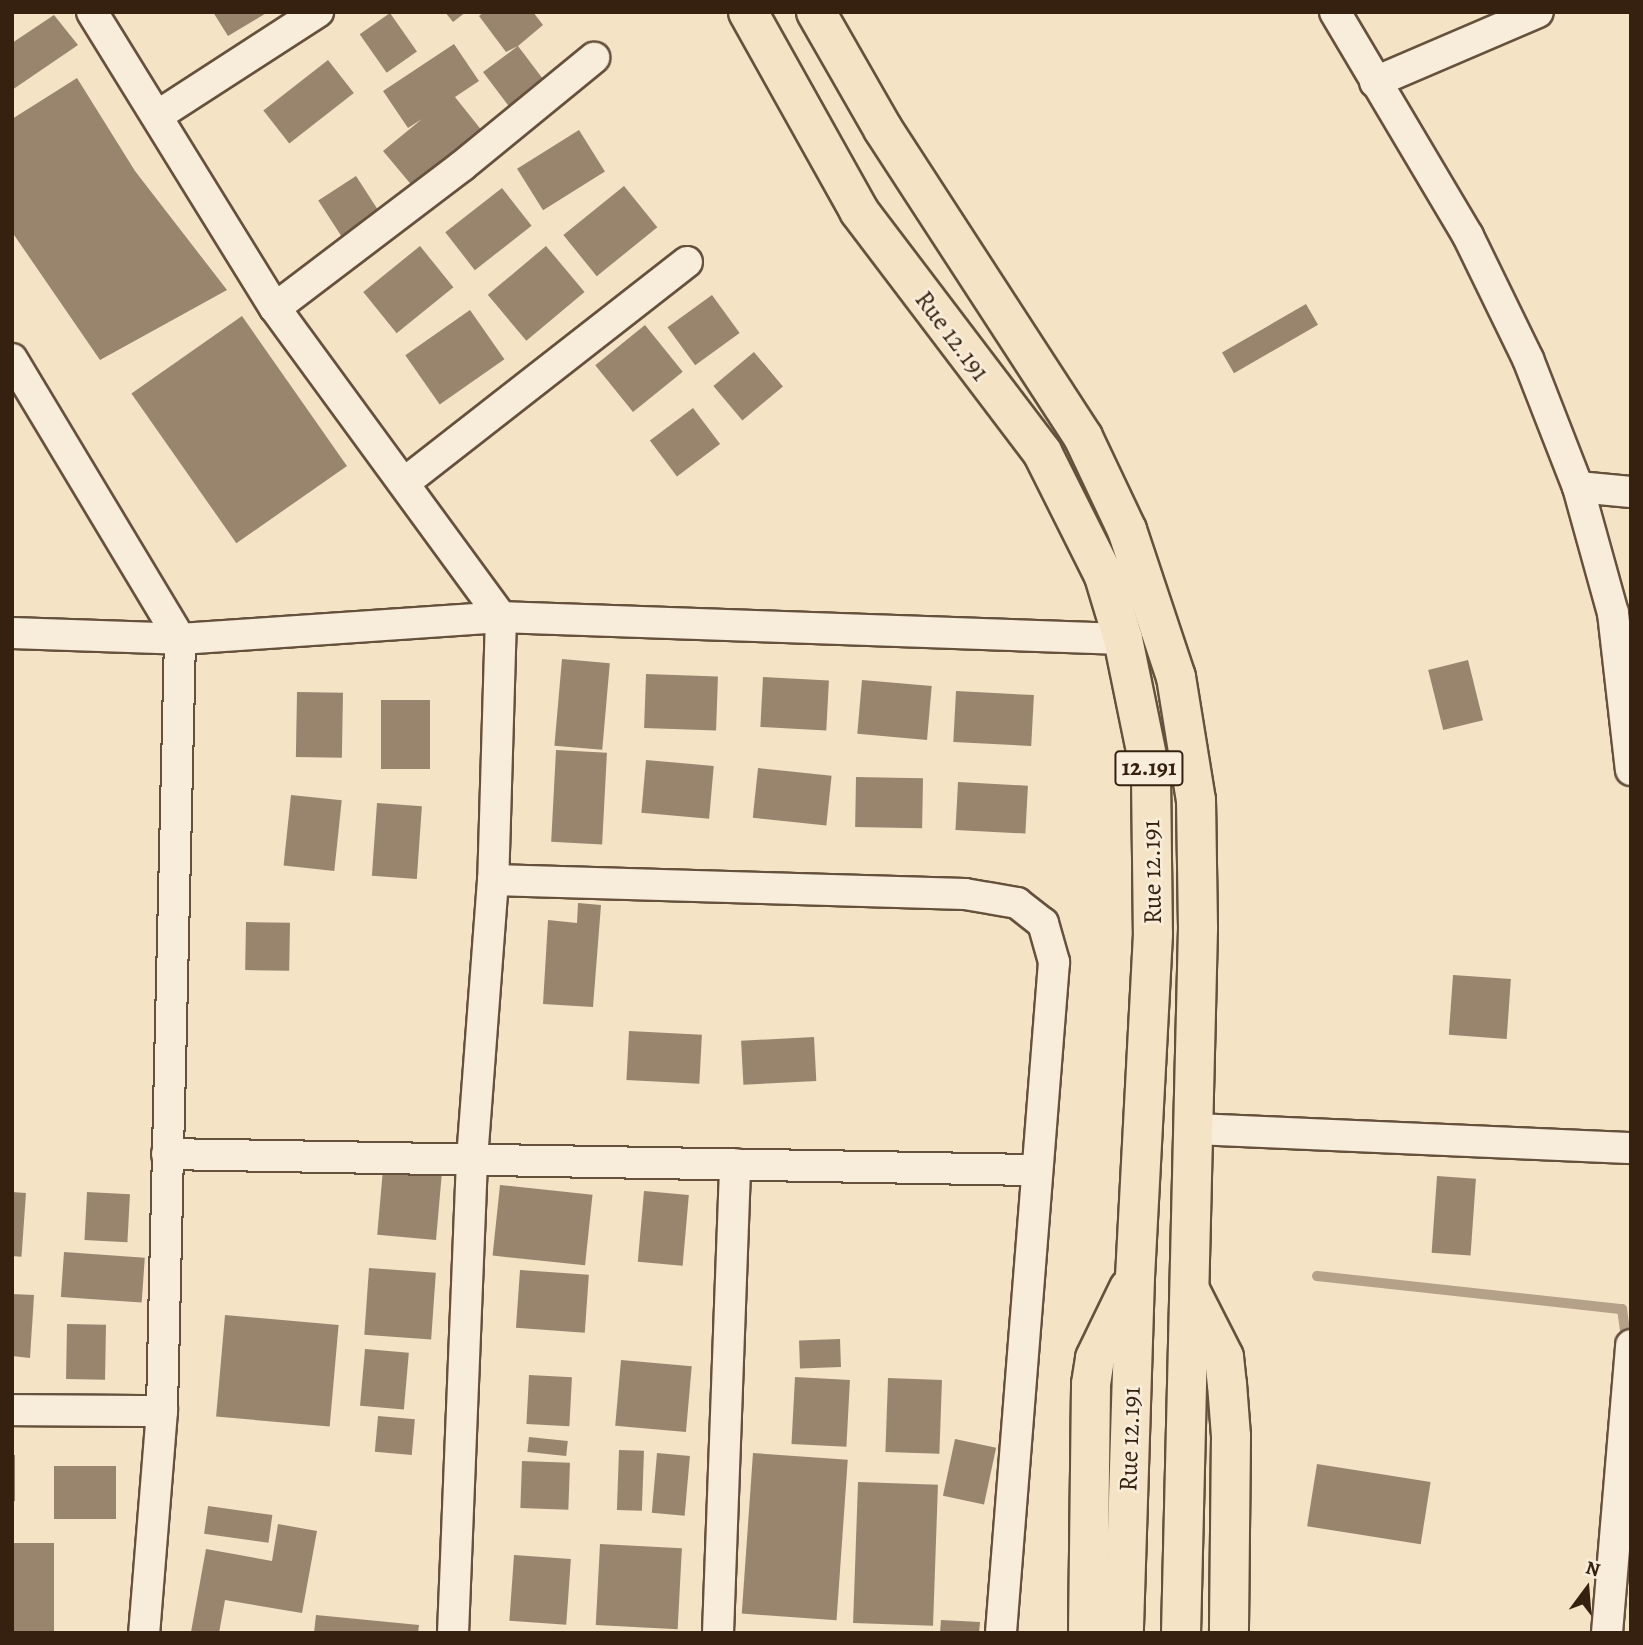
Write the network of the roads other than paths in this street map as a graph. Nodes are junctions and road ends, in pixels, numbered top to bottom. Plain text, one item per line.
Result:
1 (92, 12) edge
2 (318, 12) edge
3 (748, 12) edge
4 (816, 12) edge
5 (1335, 12) edge
6 (1538, 12) edge
7 (594, 58) dead end
8 (1375, 82) junction
9 (157, 117) junction
10 (687, 262) dead end
11 (275, 308) junction
12 (12, 359) edge
13 (404, 483) junction
14 (1578, 487) junction
15 (1631, 492) edge
16 (501, 617) junction
17 (12, 634) edge
18 (180, 639) junction
19 (1123, 639) junction
20 (1631, 770) edge
21 (493, 880) junction
22 (1193, 1129) junction
23 (1631, 1148) edge
24 (167, 1154) junction
25 (472, 1160) junction
26 (735, 1164) junction
27 (1034, 1170) junction
28 (1135, 1277) junction
29 (1187, 1284) junction
30 (1631, 1345) edge
31 (12, 1410) edge
32 (162, 1411) junction
33 (144, 1633) edge
34 (453, 1633) edge
35 (718, 1633) edge
36 (1001, 1633) edge
37 (1088, 1633) edge
38 (1124, 1633) edge
39 (1181, 1633) edge
40 (1229, 1633) edge
41 (1607, 1633) edge

1 - 9 street
2 - 9 street
3 - 19 main road, Rue 12.191 / 12.191
4 - 22 main road, Rue 12.191
5 - 8 street
6 - 8 street
7 - 11 street
8 - 14 street
9 - 11 street
10 - 13 street
11 - 13 street
12 - 18 street
13 - 16 street
14 - 15 street
14 - 20 street
16 - 18 street
16 - 19 street
16 - 21 street
17 - 18 street
18 - 24 street
19 - 28 main road, Rue 12.191 / 12.191
21 - 25 street
21 - 27 street
22 - 23 street
22 - 29 main road, Rue 12.191
24 - 25 street
24 - 32 street
25 - 26 street
25 - 34 street
26 - 27 street
26 - 35 street
27 - 36 street
28 - 37 main road
28 - 38 main road, Rue 12.191 / 12.191
29 - 39 main road, Rue 12.191
29 - 40 main road
30 - 41 street
31 - 32 street
32 - 33 street

